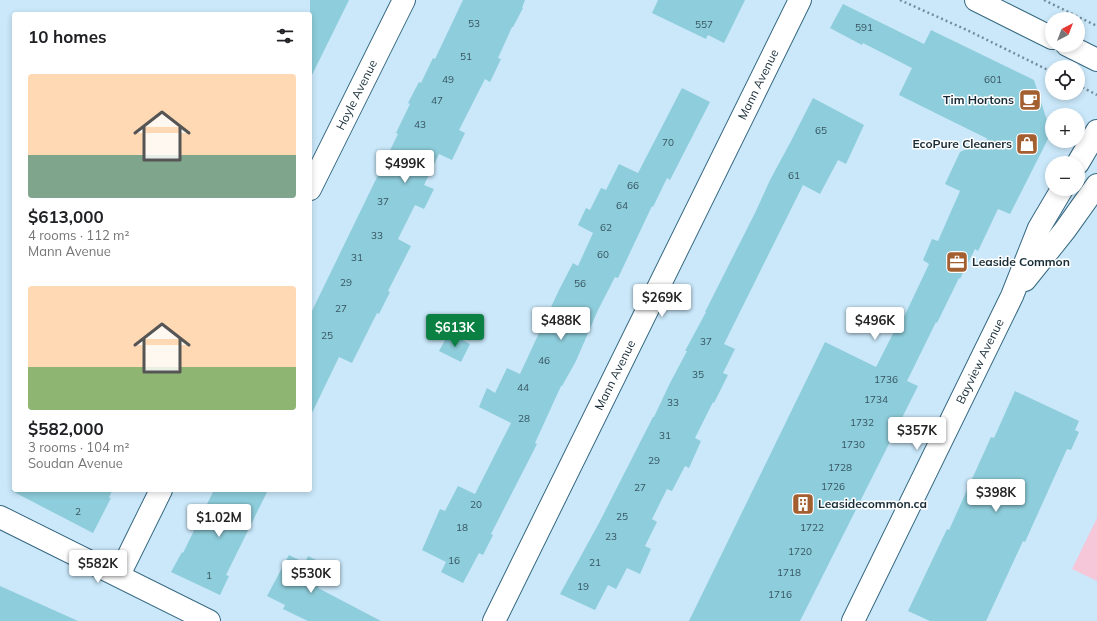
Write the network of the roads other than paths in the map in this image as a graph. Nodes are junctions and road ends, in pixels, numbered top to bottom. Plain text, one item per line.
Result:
1 (404, 0) edge
2 (800, 0) edge
3 (976, 0) edge
4 (1045, 34) edge
5 (1081, 52) edge
6 (1097, 60) edge
7 (1097, 131) edge
8 (1082, 156) edge
9 (312, 185) edge
10 (1097, 185) edge
11 (1058, 196) edge
12 (1012, 296) junction
13 (160, 492) edge
14 (0, 518) edge
15 (119, 575) junction
16 (209, 621) edge
17 (494, 621) edge
18 (852, 621) edge

1 - 9 street, Hoyle Avenue
2 - 17 street, Mann Avenue
3 - 4 street
5 - 6 street
7 - 8 street
10 - 12 street, Bayview Avenue
11 - 12 street, Bayview Avenue
12 - 18 street, Bayview Avenue
13 - 15 street
14 - 15 street
15 - 16 street

